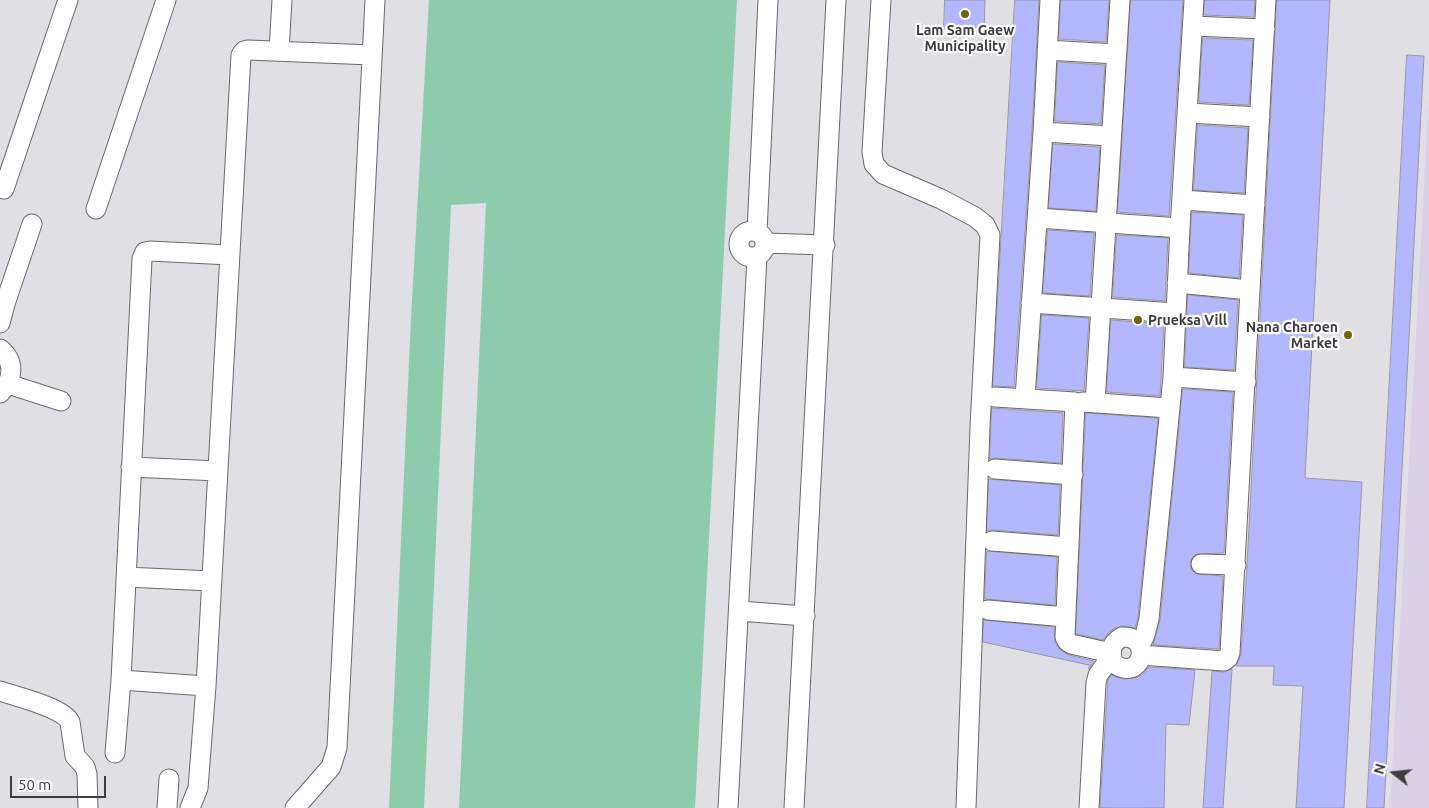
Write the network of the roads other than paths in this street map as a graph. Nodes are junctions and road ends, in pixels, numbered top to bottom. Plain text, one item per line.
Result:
1 (68, 0) edge
2 (166, 0) edge
3 (282, 0) edge
4 (375, 0) edge
5 (768, 0) edge
6 (836, 0) edge
7 (882, 0) edge
8 (1050, 0) edge
9 (1120, 0) edge
10 (1194, 0) edge
11 (1266, 0) edge
12 (1193, 26) junction
13 (1265, 29) junction
14 (1047, 50) junction
15 (279, 51) junction
16 (1116, 54) junction
17 (372, 55) junction
18 (1188, 113) junction
19 (1260, 117) junction
20 (1043, 132) junction
21 (1111, 136) junction
22 (4, 189) dead end
23 (1182, 200) junction
24 (1255, 205) junction
25 (96, 209) dead end
26 (1038, 218) junction
27 (1107, 222) junction
28 (32, 224) dead end
29 (1180, 228) junction
30 (760, 244) junction
31 (825, 245) junction
32 (230, 255) junction
33 (1177, 283) junction
34 (1250, 290) junction
35 (1032, 303) junction
36 (1102, 308) junction
37 (1175, 313) junction
38 (0, 323) edge
39 (0, 349) edge
40 (1173, 377) junction
41 (1246, 382) junction
42 (4, 388) edge
43 (995, 397) dead end
44 (1025, 398) junction
45 (61, 401) dead end
46 (1075, 402) junction
47 (1095, 402) junction
48 (1169, 408) junction
49 (131, 467) junction
50 (995, 470) dead end
51 (218, 471) junction
52 (1073, 475) junction
53 (992, 541) dead end
54 (1069, 547) junction
55 (1201, 564) dead end
56 (1236, 566) junction
57 (126, 577) junction
58 (211, 581) junction
59 (988, 610) dead end
60 (739, 611) junction
61 (805, 616) junction
62 (1065, 617) junction
63 (1141, 650) junction
64 (1109, 657) junction
65 (121, 680) junction
66 (206, 686) junction
67 (0, 691) edge
68 (115, 753) dead end
69 (169, 779) dead end
70 (88, 808) edge
71 (167, 808) edge
72 (190, 808) edge
73 (295, 808) edge
74 (728, 808) edge
75 (794, 808) edge
76 (966, 808) edge
77 (1089, 808) edge

1 - 22 street
2 - 25 street
3 - 15 street
4 - 17 street
5 - 30 street
6 - 31 street
7 - 76 street
8 - 14 street
9 - 16 street
10 - 12 street
11 - 13 street
12 - 13 street
12 - 18 street
13 - 19 street
14 - 16 street
14 - 20 street
15 - 17 street
15 - 32 street
16 - 21 street
17 - 73 street
18 - 19 street
18 - 23 street
19 - 24 street
20 - 21 street
20 - 26 street
21 - 27 street
23 - 24 street
23 - 29 street
24 - 34 street
26 - 27 street
26 - 35 street
27 - 29 street
27 - 36 street
28 - 38 street
29 - 33 street
30 - 31 street
30 - 60 street
31 - 61 street
32 - 49 street
32 - 51 street
33 - 34 street
33 - 37 street
34 - 41 street
35 - 36 street
35 - 44 street
36 - 37 street
36 - 47 street
37 - 40 street
39 - 42 street
40 - 41 street
40 - 48 street
41 - 56 street
42 - 45 street
43 - 44 street
44 - 46 street
46 - 47 street
46 - 52 street
47 - 48 street
48 - 63 street
49 - 51 street
49 - 57 street
50 - 52 street
51 - 58 street
52 - 54 street
53 - 54 street
54 - 62 street
55 - 56 street
56 - 63 street
57 - 58 street
57 - 65 street
58 - 66 street
59 - 62 street
60 - 61 street
60 - 74 street
61 - 75 street
62 - 64 street
63 - 64 street
63 - 64 street
64 - 77 street
65 - 66 street
65 - 68 street
66 - 72 street
67 - 70 street
69 - 71 street

